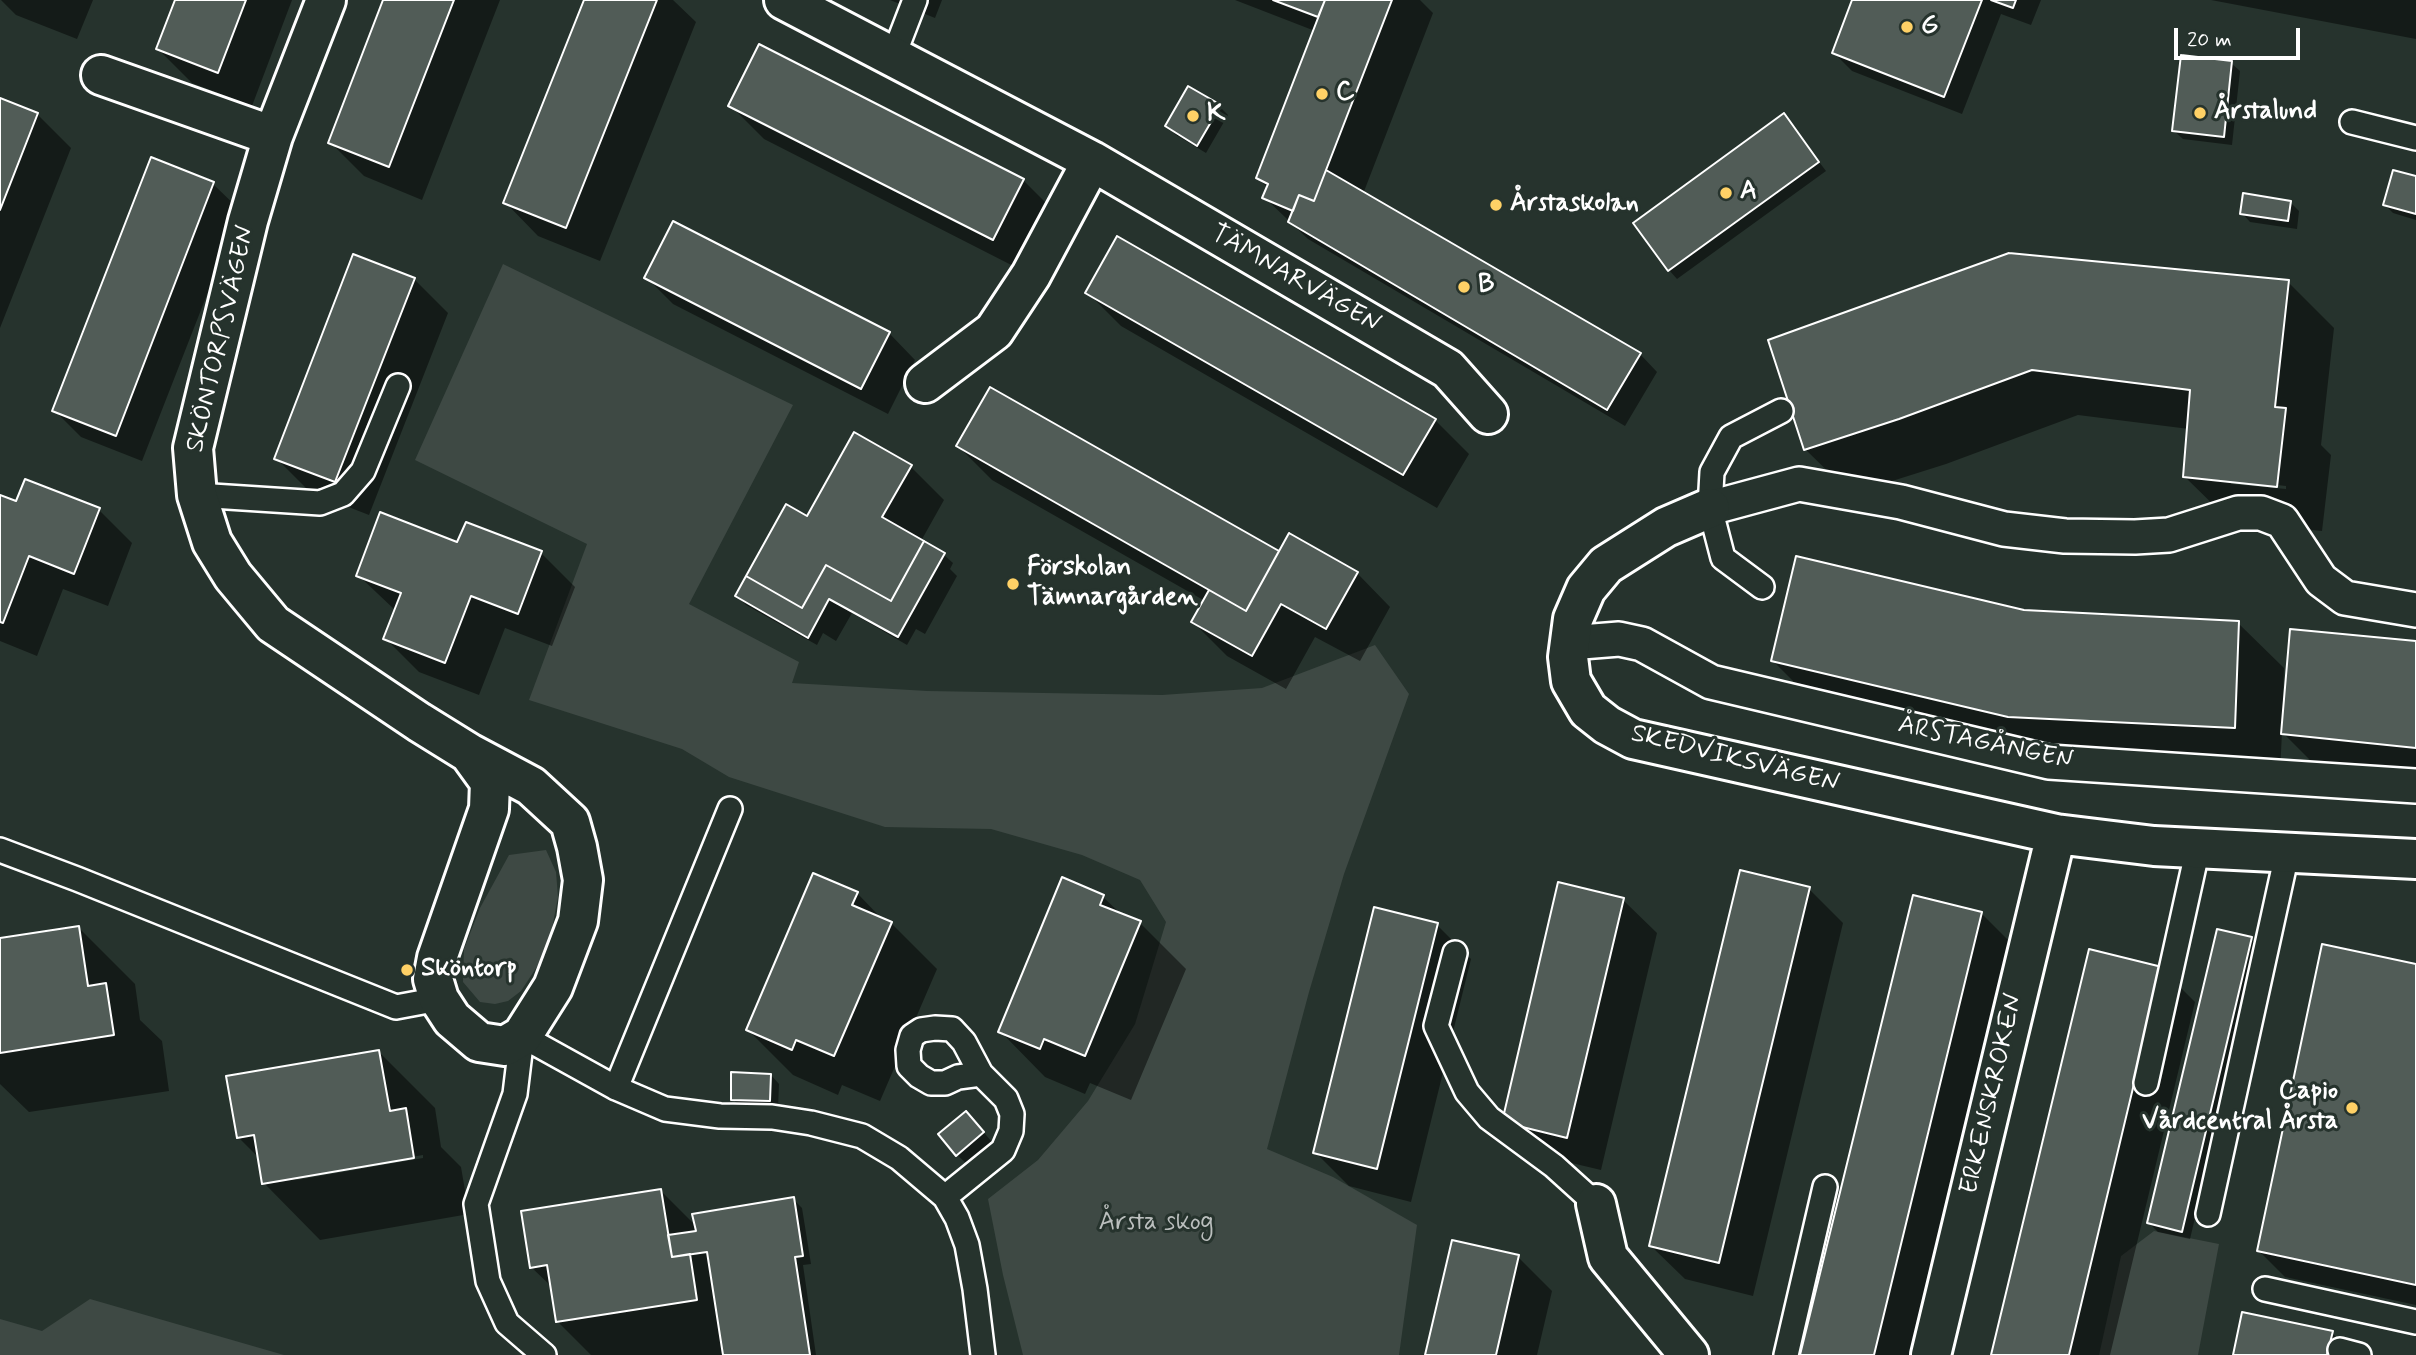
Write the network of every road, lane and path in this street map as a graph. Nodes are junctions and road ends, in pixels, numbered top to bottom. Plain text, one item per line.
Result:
1 (326, 0) edge
2 (784, 0) edge
3 (915, 0) edge
4 (893, 57) junction
5 (101, 75) dead end
6 (2353, 122) dead end
7 (273, 136) junction
8 (2416, 138) edge
9 (1092, 161) junction
10 (925, 383) dead end
11 (398, 386) dead end
12 (1781, 411) dead end
13 (1488, 414) dead end
14 (197, 495) junction
15 (1710, 508) junction
16 (1762, 587) dead end
17 (2416, 610) edge
18 (1569, 643) junction
19 (469, 753) junction
20 (2416, 786) edge
21 (730, 808) dead end
22 (2056, 834) junction
23 (2199, 848) junction
24 (0, 850) edge
25 (2287, 854) junction
26 (2416, 859) edge
27 (1455, 953) dead end
28 (439, 999) junction
29 (522, 1036) junction
30 (981, 1074) dead end
31 (2146, 1083) dead end
32 (616, 1087) junction
33 (1825, 1187) dead end
34 (945, 1197) junction
35 (1596, 1204) joint
36 (2208, 1214) dead end
37 (2265, 1289) dead end
38 (2416, 1322) edge
39 (544, 1355) edge
40 (983, 1355) edge
41 (1689, 1355) edge
42 (1786, 1355) edge
43 (1931, 1355) edge

1 - 7 street, SKÖNTORPSVÄGEN
2 - 4 street, TÄMNARVÄGEN
3 - 4 lane
4 - 9 street, TÄMNARVÄGEN
5 - 7 street
6 - 8 lane
7 - 14 street, SKÖNTORPSVÄGEN
9 - 10 street
9 - 13 street, TÄMNARVÄGEN
11 - 14 lane
12 - 15 lane
14 - 19 street, SKÖNTORPSVÄGEN
15 - 16 lane
15 - 17 street, SKEDVIKSVÄGEN
15 - 18 street, SKEDVIKSVÄGEN
18 - 20 street, ÅRSTAGÅNGEN
18 - 22 street, SKEDVIKSVÄGEN
19 - 28 street, SKÖNTORPSVÄGEN
19 - 29 street, SKÖNTORPSVÄGEN
21 - 32 lane
22 - 23 street, SKEDVIKSVÄGEN
22 - 43 street, ERKENSKROKEN
23 - 25 street, SKEDVIKSVÄGEN
23 - 31 lane
24 - 28 lane
25 - 26 street, SKEDVIKSVÄGEN
25 - 36 lane
27 - 35 lane
28 - 29 street
29 - 32 lane
29 - 39 lane
30 - 34 lane
32 - 34 lane
33 - 42 lane
34 - 40 lane
35 - 41 street
37 - 38 lane

